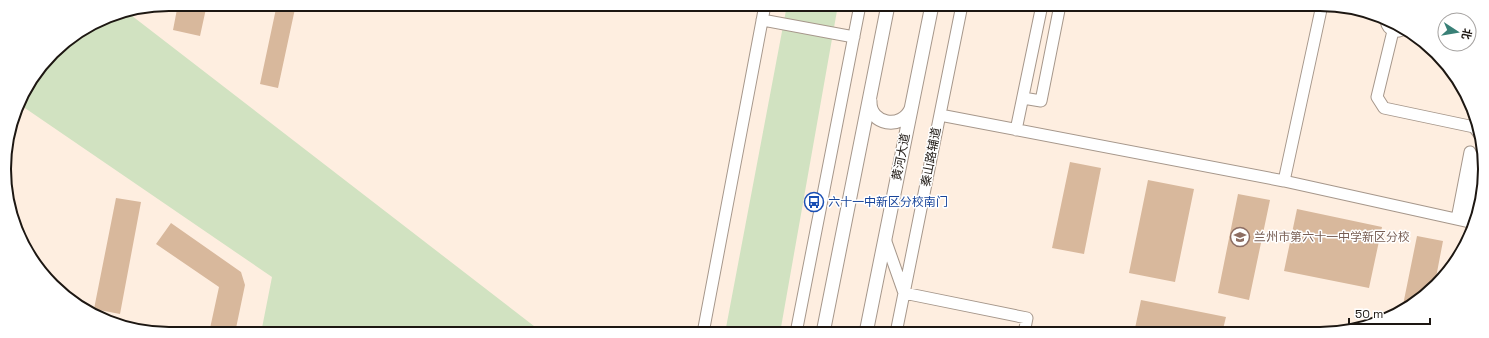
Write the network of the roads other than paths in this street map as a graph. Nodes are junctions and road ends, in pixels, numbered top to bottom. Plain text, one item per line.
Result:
1 (764, 11) edge
2 (859, 11) edge
3 (887, 11) edge
4 (931, 11) edge
5 (961, 11) edge
6 (1041, 11) edge
7 (1059, 11) edge
8 (1321, 11) edge
9 (762, 20) junction
10 (1388, 26) edge
11 (1393, 31) junction
12 (1397, 31) edge
13 (854, 37) junction
14 (870, 97) junction
15 (1023, 98) junction
16 (912, 107) junction
17 (940, 115) junction
18 (1473, 127) edge
19 (1016, 130) junction
20 (1476, 152) edge
21 (1284, 181) junction
22 (1466, 221) edge
23 (885, 239) junction
24 (904, 293) junction
25 (703, 327) edge
26 (797, 327) edge
27 (824, 327) edge
28 (867, 327) edge
29 (897, 327) edge
30 (1025, 327) edge

1 - 9 street
2 - 13 street
3 - 14 main road
4 - 16 main road, 黄河大道
5 - 17 street, 秦山路辅道
6 - 15 street
7 - 15 street
8 - 21 street
9 - 13 street
9 - 25 street
10 - 11 street
11 - 12 street
11 - 18 street
13 - 26 street
14 - 16 main road
14 - 27 main road
15 - 19 street
16 - 23 main road, 黄河大道
17 - 19 street
17 - 24 street, 秦山路辅道
19 - 21 street
20 - 22 street
21 - 22 street
23 - 24 street
23 - 28 main road, 黄河大道
24 - 29 street, 秦山路辅道
24 - 30 street

